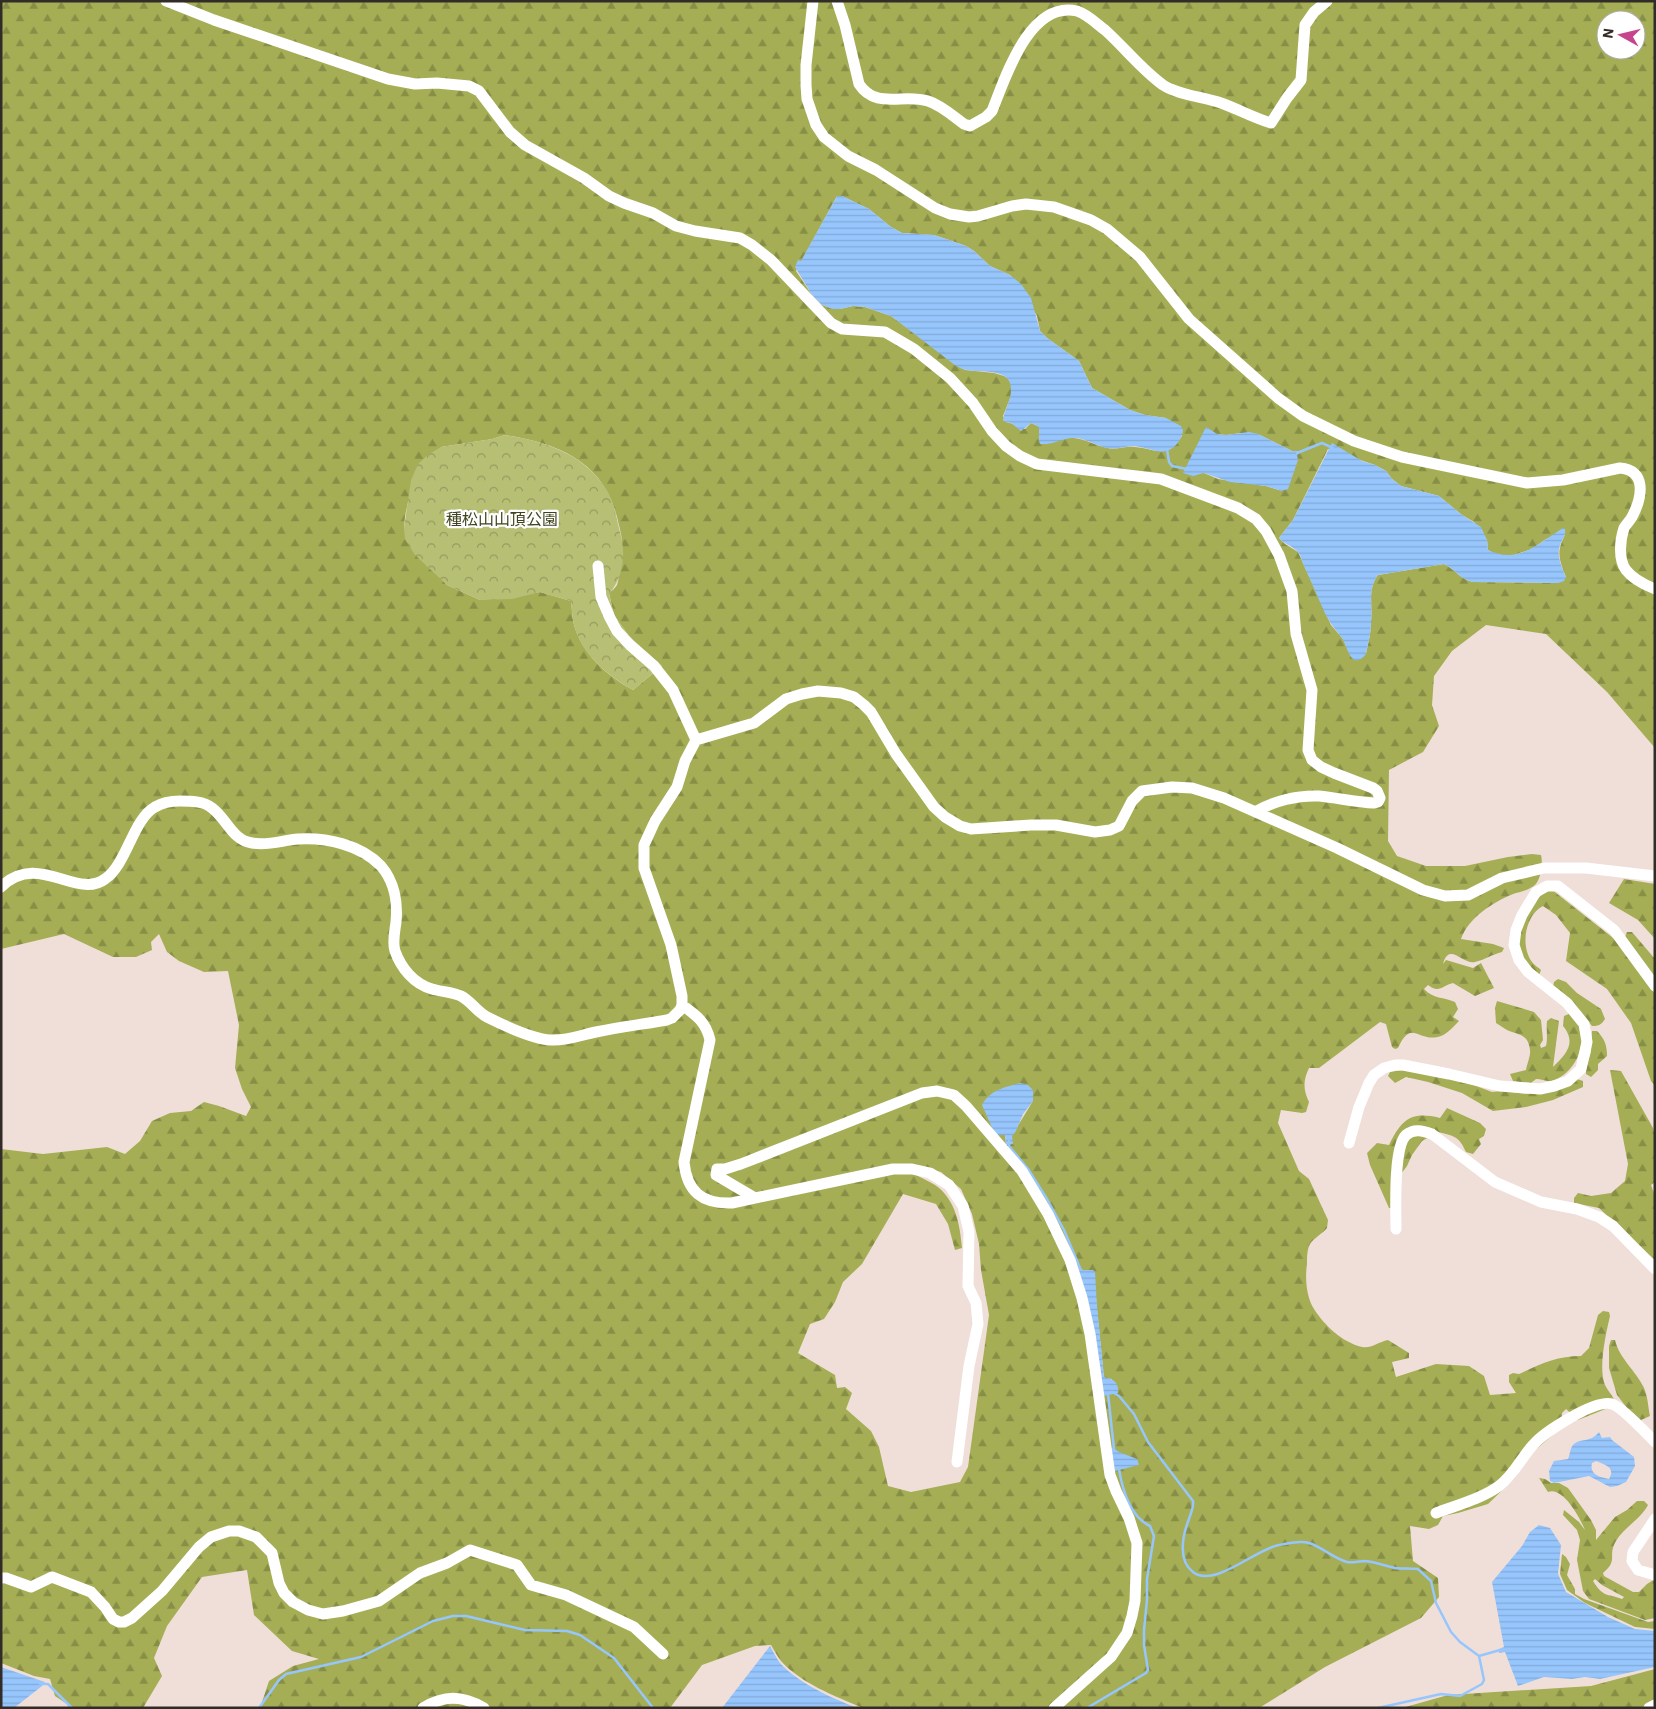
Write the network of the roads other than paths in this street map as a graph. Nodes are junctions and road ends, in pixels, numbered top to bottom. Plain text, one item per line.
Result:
1 (166, 1) edge
2 (813, 1) edge
3 (837, 1) edge
4 (1327, 1) edge
5 (598, 566) dead end
6 (1655, 589) edge
7 (696, 740) junction
8 (1255, 812) junction
9 (1558, 868) junction
10 (1655, 876) edge
11 (1558, 886) junction
12 (1, 887) edge
13 (1655, 986) edge
14 (682, 1005) junction
15 (1350, 1143) dead end
16 (755, 1198) junction
17 (1396, 1229) dead end
18 (1655, 1269) edge
19 (1655, 1442) edge
20 (957, 1462) dead end
21 (1436, 1513) dead end
22 (1655, 1519) edge
23 (1655, 1575) edge
24 (1, 1578) edge
25 (664, 1654) dead end
26 (1655, 1705) edge
27 (423, 1708) edge
28 (484, 1708) edge
29 (1054, 1708) edge
30 (1649, 1708) edge

1 - 8 street
2 - 6 street
3 - 4 street
5 - 7 street
7 - 8 street
7 - 14 street
8 - 9 street
9 - 10 street
9 - 11 street
11 - 13 street
11 - 15 street
12 - 14 street
14 - 16 street
16 - 20 street
16 - 29 street
17 - 18 street
19 - 21 street
22 - 23 street
24 - 25 street
26 - 30 street
27 - 28 street

